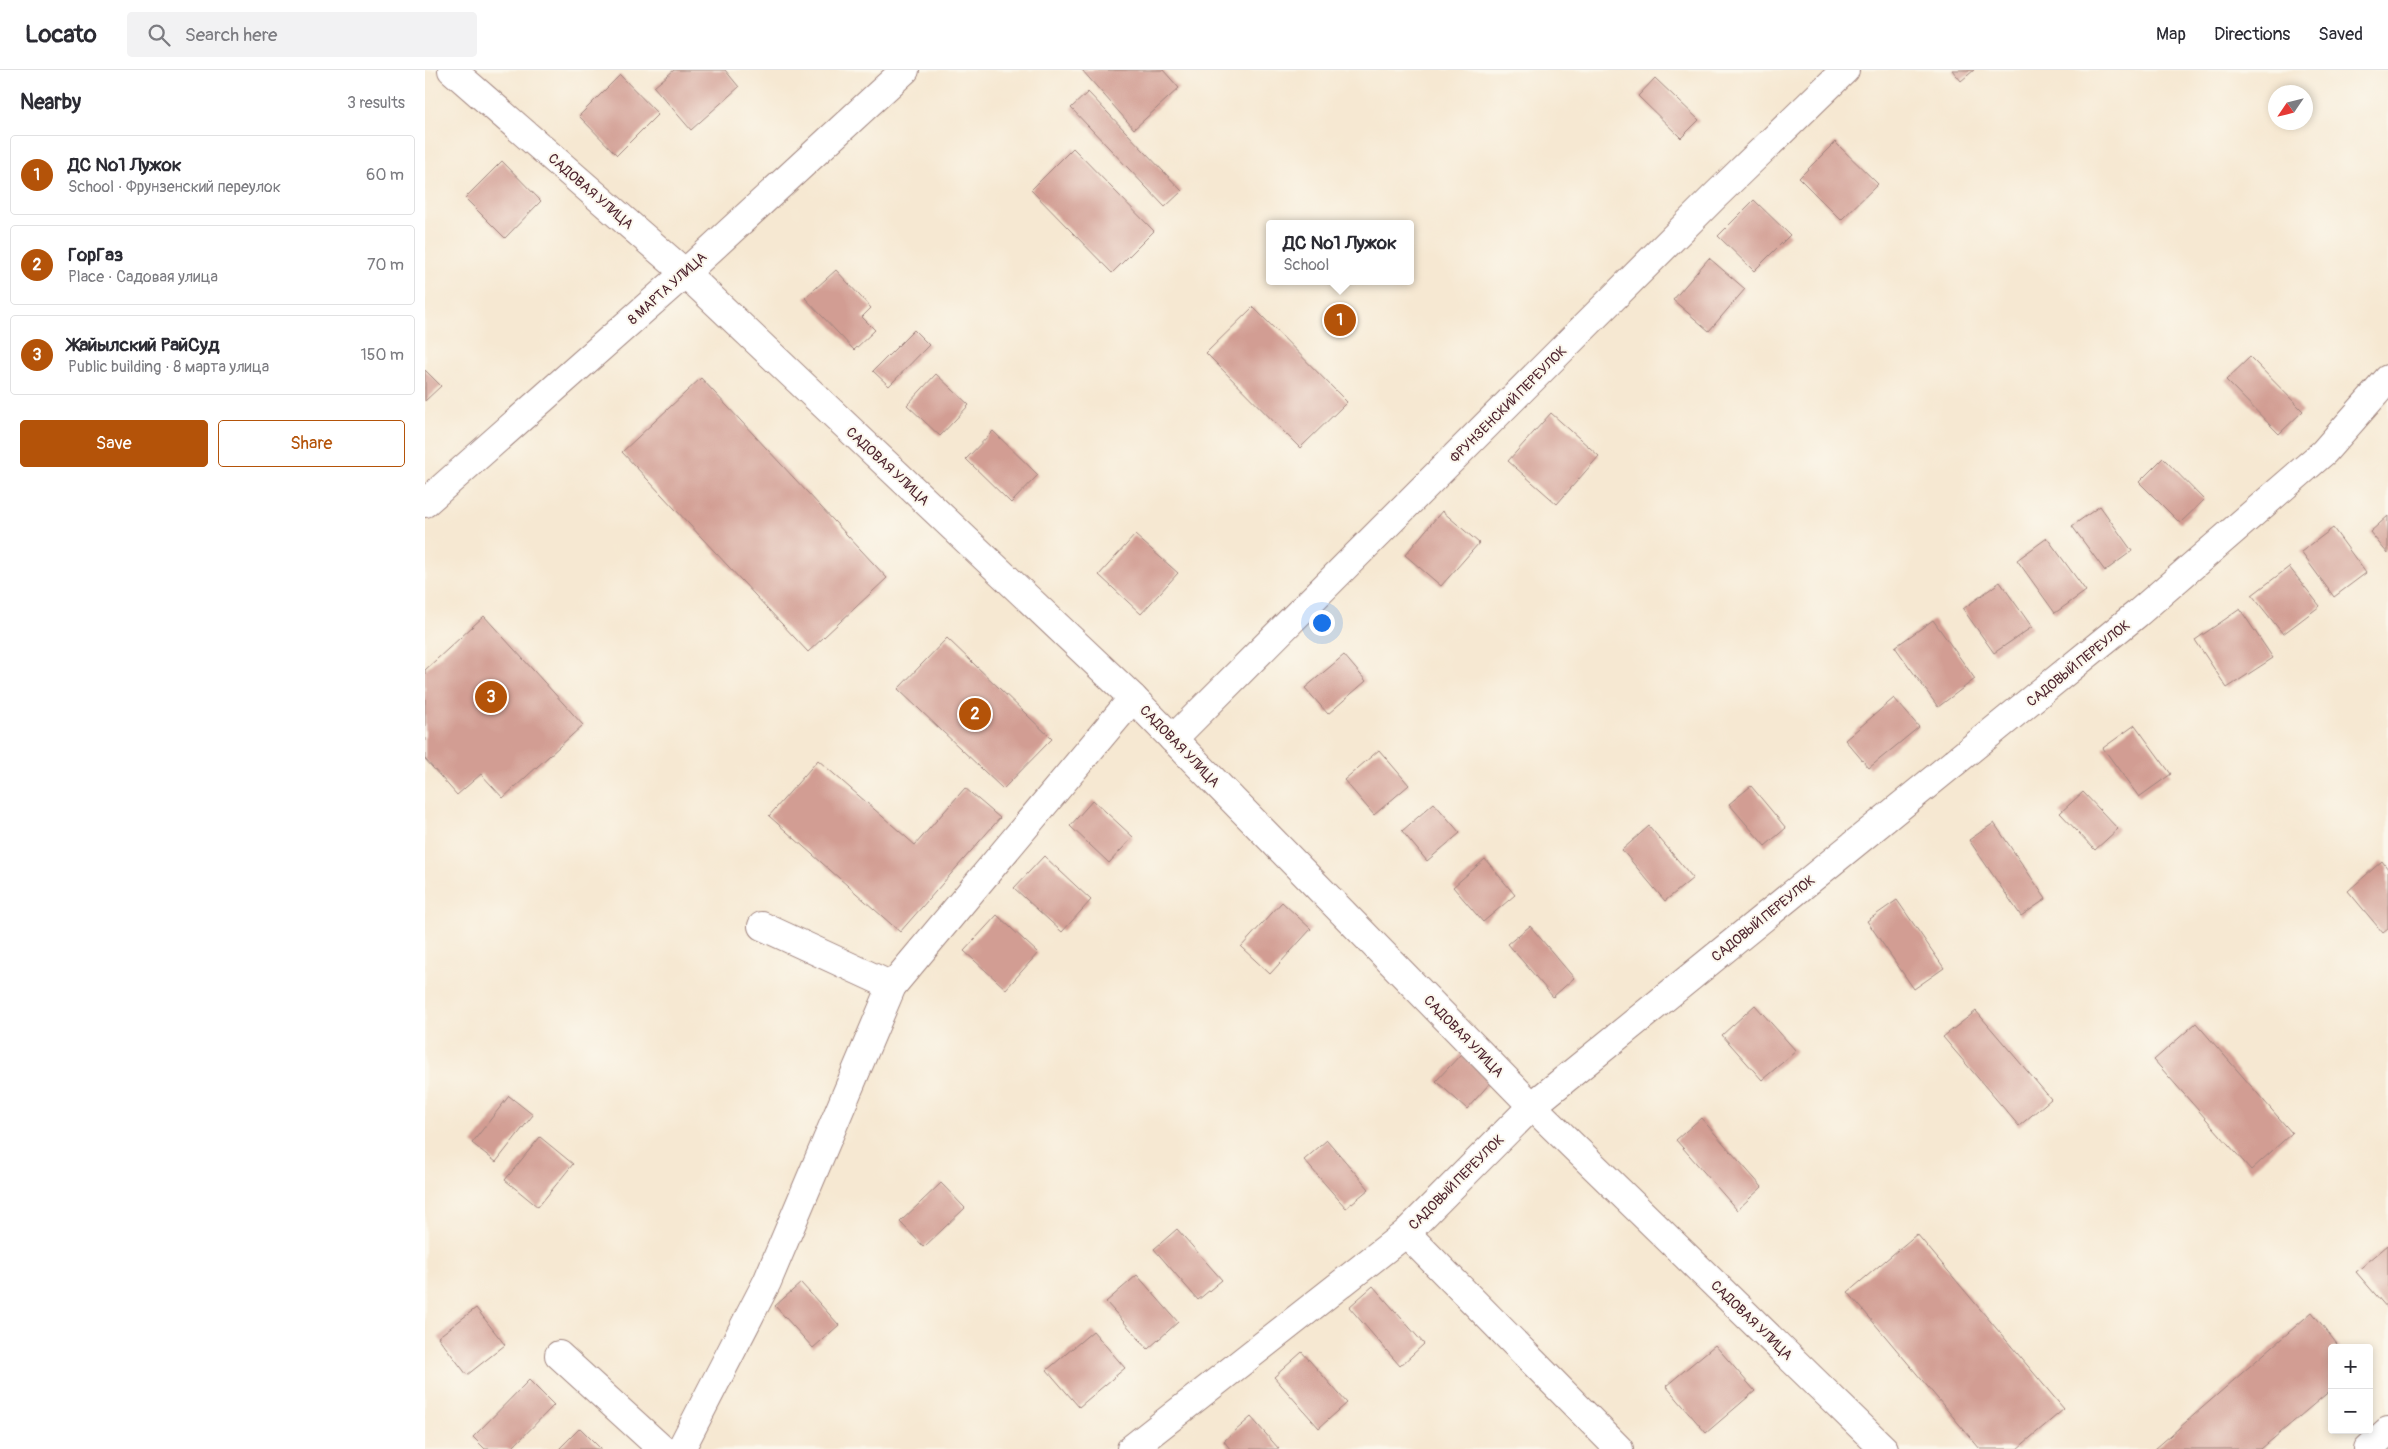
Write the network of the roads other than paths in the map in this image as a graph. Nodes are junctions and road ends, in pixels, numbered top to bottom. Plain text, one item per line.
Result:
1 (452, 70) edge
2 (905, 70) edge
3 (1845, 70) edge
4 (685, 273) junction
5 (2388, 380) edge
6 (425, 503) edge
7 (1133, 698) junction
8 (1173, 739) junction
9 (762, 926) dead end
10 (893, 986) junction
11 (1532, 1106) junction
12 (1406, 1233) junction
13 (559, 1355) dead end
14 (2388, 1432) edge
15 (662, 1449) edge
16 (681, 1449) edge
17 (1131, 1449) edge
18 (1619, 1449) edge
19 (1884, 1449) edge
20 (2369, 1449) edge

1 - 4 street, САДОВАЯ УЛИЦА
2 - 4 street, 8 МАРТА УЛИЦА
3 - 8 street, ФРУНЗЕНСКИЙ ПЕРЕУЛОК
4 - 6 street, 8 МАРТА УЛИЦА
4 - 7 street, САДОВАЯ УЛИЦА
5 - 11 street, САДОВЫЙ ПЕРЕУЛОК
7 - 8 street, САДОВАЯ УЛИЦА
7 - 10 street
8 - 11 street, САДОВАЯ УЛИЦА
9 - 10 street
10 - 16 street
11 - 12 street, САДОВЫЙ ПЕРЕУЛОК
11 - 19 street, САДОВАЯ УЛИЦА
12 - 17 street, САДОВЫЙ ПЕРЕУЛОК
12 - 18 street
13 - 15 street
14 - 20 street

